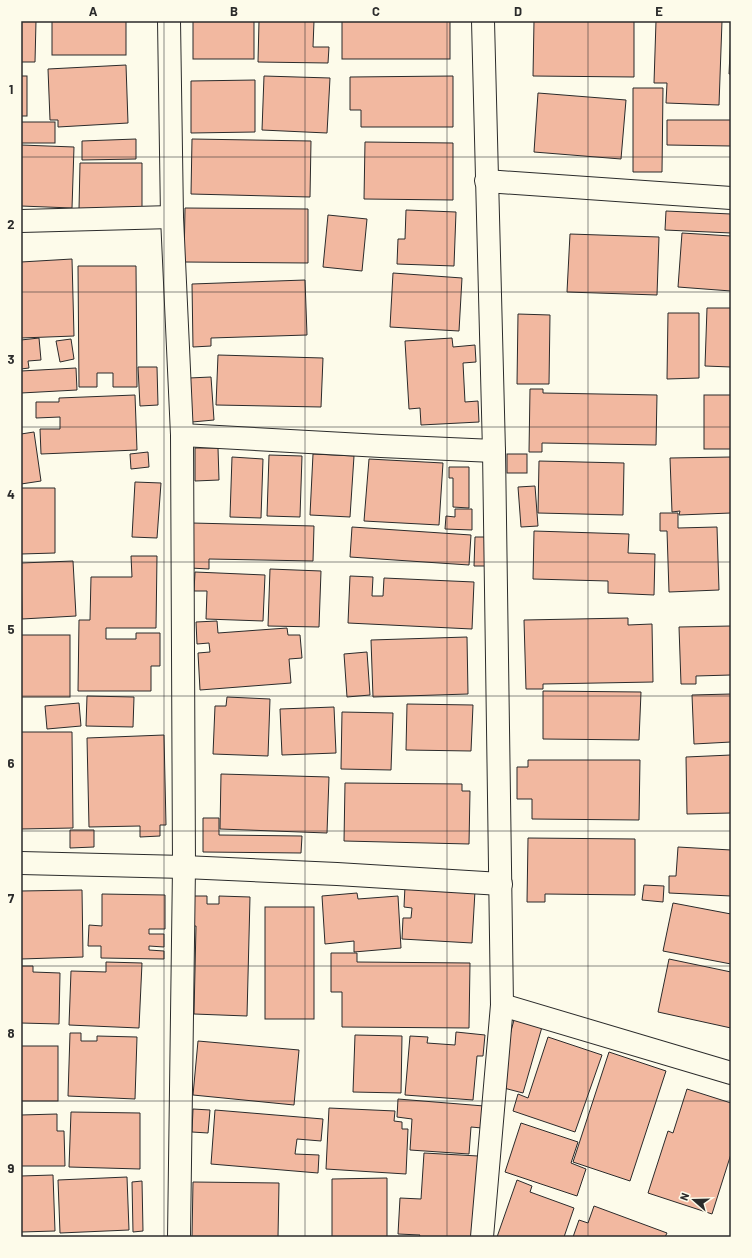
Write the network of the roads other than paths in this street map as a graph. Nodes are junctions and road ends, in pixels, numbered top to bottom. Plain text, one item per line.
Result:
1 (169, 21) edge
2 (483, 21) edge
3 (486, 181) junction
4 (731, 198) edge
5 (172, 217) junction
6 (21, 221) edge
7 (182, 435) junction
8 (494, 451) junction
9 (21, 863) edge
10 (184, 867) junction
11 (501, 884) junction
12 (502, 1005) junction
13 (731, 1073) edge
14 (178, 1237) edge
15 (482, 1237) edge

1 - 5 street
2 - 3 street
3 - 4 street
3 - 8 street
5 - 6 street
5 - 7 street
7 - 8 street
7 - 10 street
8 - 11 street
9 - 10 street
10 - 11 street
10 - 14 street
11 - 12 street
12 - 13 street
12 - 15 street

